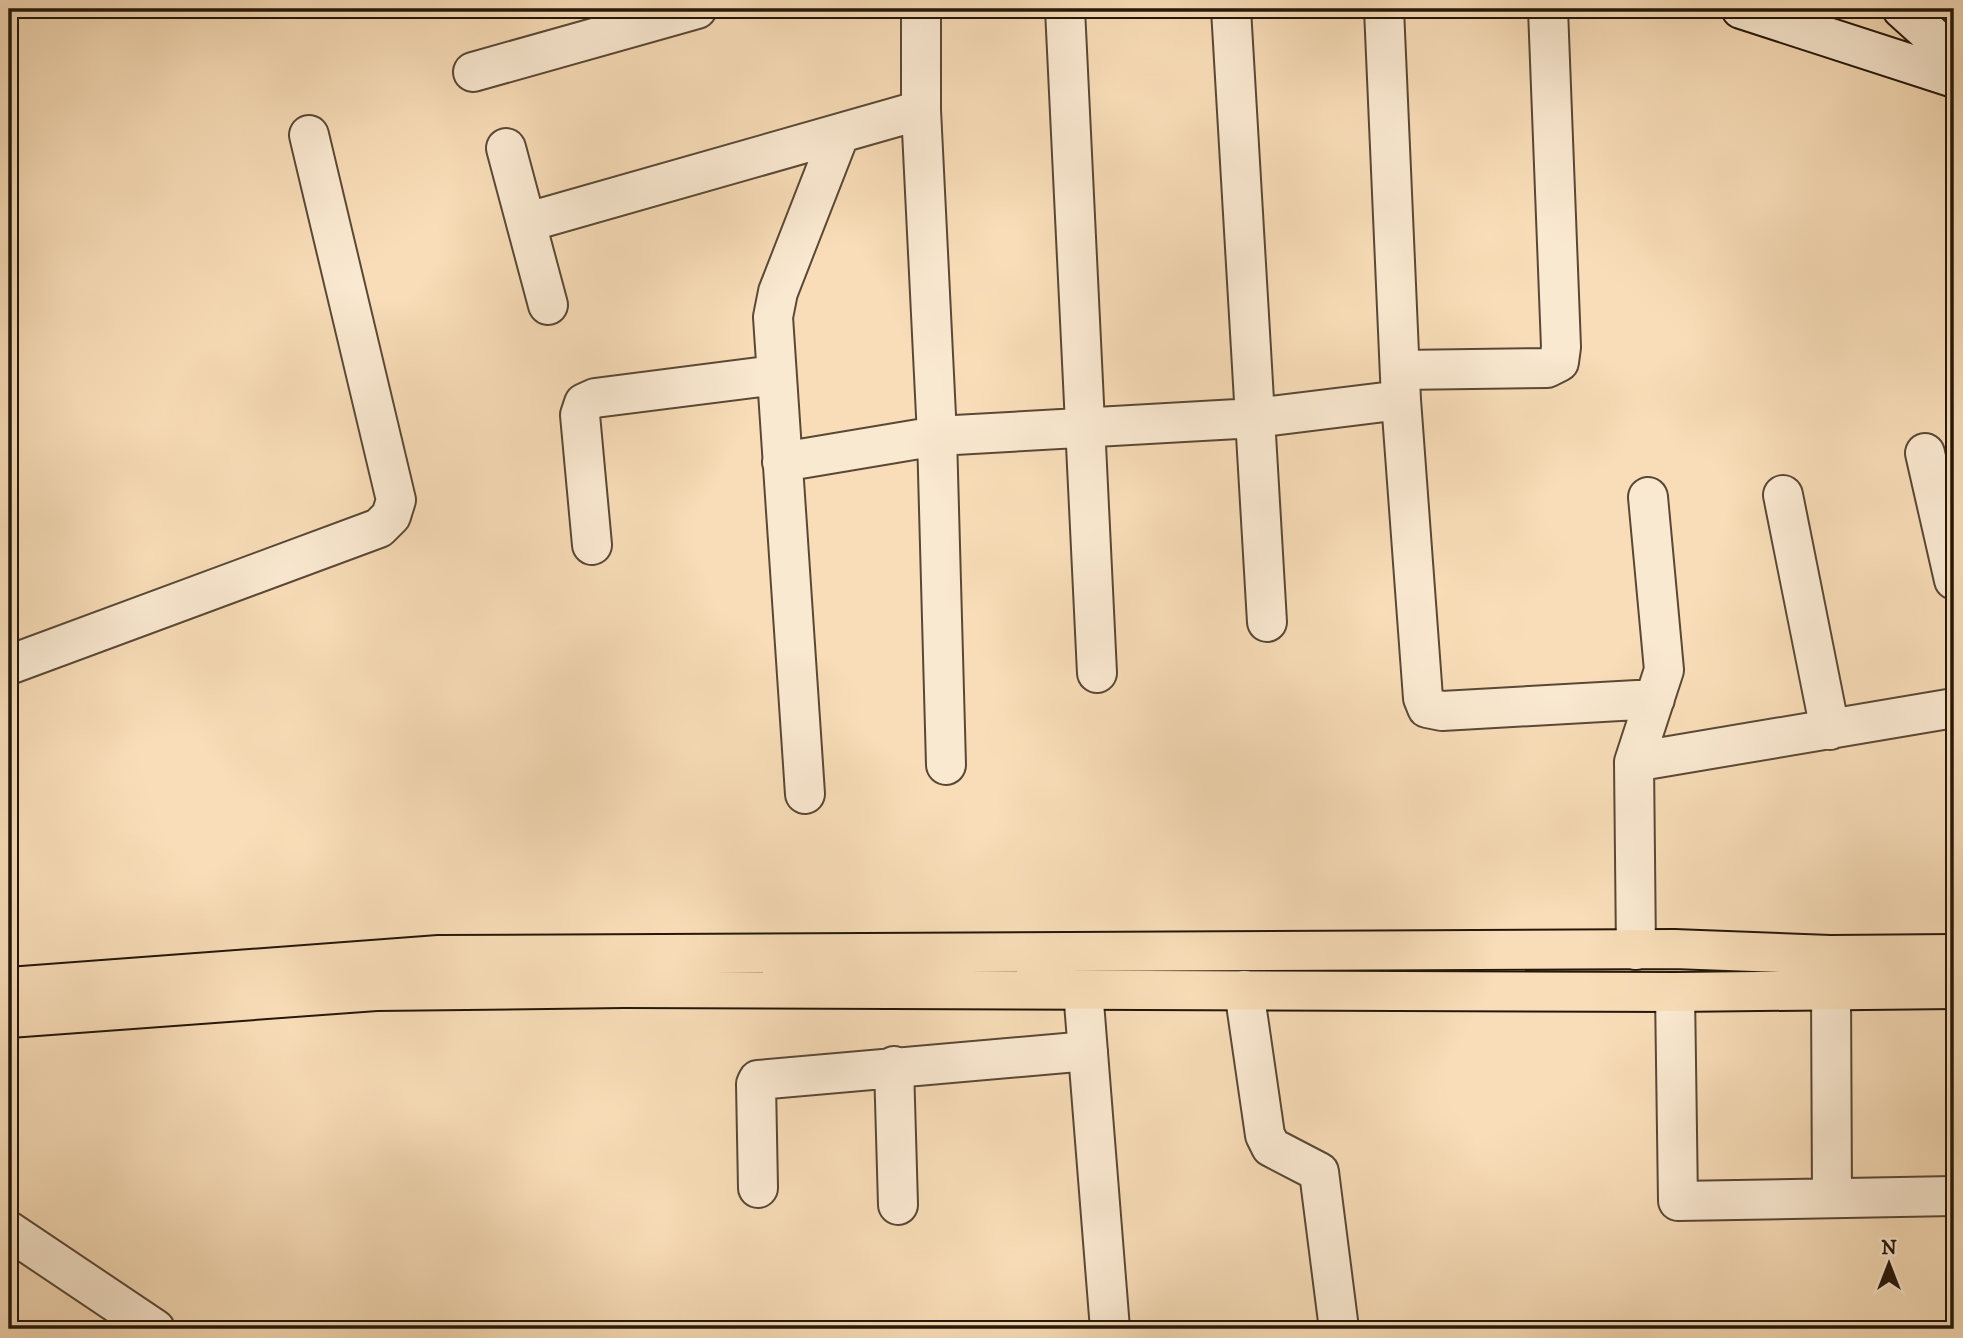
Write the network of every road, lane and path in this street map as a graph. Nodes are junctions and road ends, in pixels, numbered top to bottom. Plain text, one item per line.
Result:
1 (697, 9) edge
2 (921, 9) edge
3 (1065, 9) edge
4 (1231, 9) edge
5 (1384, 9) edge
6 (1548, 9) edge
7 (1741, 9) edge
8 (1902, 9) edge
9 (1954, 56) edge
10 (473, 72) dead end
11 (1954, 78) edge
12 (921, 110) junction
13 (840, 133) junction
14 (309, 135) dead end
15 (506, 148) dead end
16 (528, 222) junction
17 (548, 304) dead end
18 (776, 375) junction
19 (1401, 385) junction
20 (1255, 418) junction
21 (1085, 429) junction
22 (937, 436) junction
23 (1925, 453) dead end
24 (782, 462) junction
25 (1783, 495) dead end
26 (1648, 497) dead end
27 (592, 545) dead end
28 (1954, 580) edge
29 (1267, 622) dead end
30 (9, 665) edge
31 (1097, 673) dead end
32 (1655, 699) junction
33 (1954, 708) edge
34 (1830, 730) junction
35 (1634, 762) junction
36 (946, 765) dead end
37 (805, 794) dead end
38 (1636, 950) junction
39 (1954, 954) edge
40 (9, 987) edge
41 (1831, 989) junction
42 (1954, 989) edge
43 (1083, 990) junction
44 (1244, 990) junction
45 (1675, 992) junction
46 (9, 1018) edge
47 (1088, 1051) junction
48 (894, 1066) junction
49 (758, 1188) dead end
50 (1954, 1196) edge
51 (1832, 1198) junction
52 (898, 1205) dead end
53 (9, 1231) edge
54 (155, 1329) edge
55 (1110, 1329) edge
56 (1339, 1329) edge

1 - 10 street
2 - 12 street
3 - 21 street
4 - 20 street
5 - 19 street
6 - 19 street
7 - 11 street
8 - 9 street
12 - 13 street
12 - 22 street
13 - 16 street
13 - 18 street
14 - 30 street
15 - 16 street
16 - 17 street
18 - 24 street
18 - 27 street
19 - 20 street
19 - 32 street
20 - 21 street
20 - 29 street
21 - 22 street
21 - 31 street
22 - 24 street
22 - 36 street
23 - 28 street
24 - 37 street
25 - 34 street
26 - 32 street
32 - 35 street
33 - 34 street
34 - 35 street
35 - 38 street
38 - 39 main road
38 - 40 main road
41 - 42 main road
41 - 45 main road
41 - 51 street
43 - 44 main road
43 - 46 main road
43 - 47 street
44 - 45 main road
44 - 56 street
45 - 51 street
47 - 48 street
47 - 55 street
48 - 49 street
48 - 52 street
50 - 51 street
53 - 54 street

